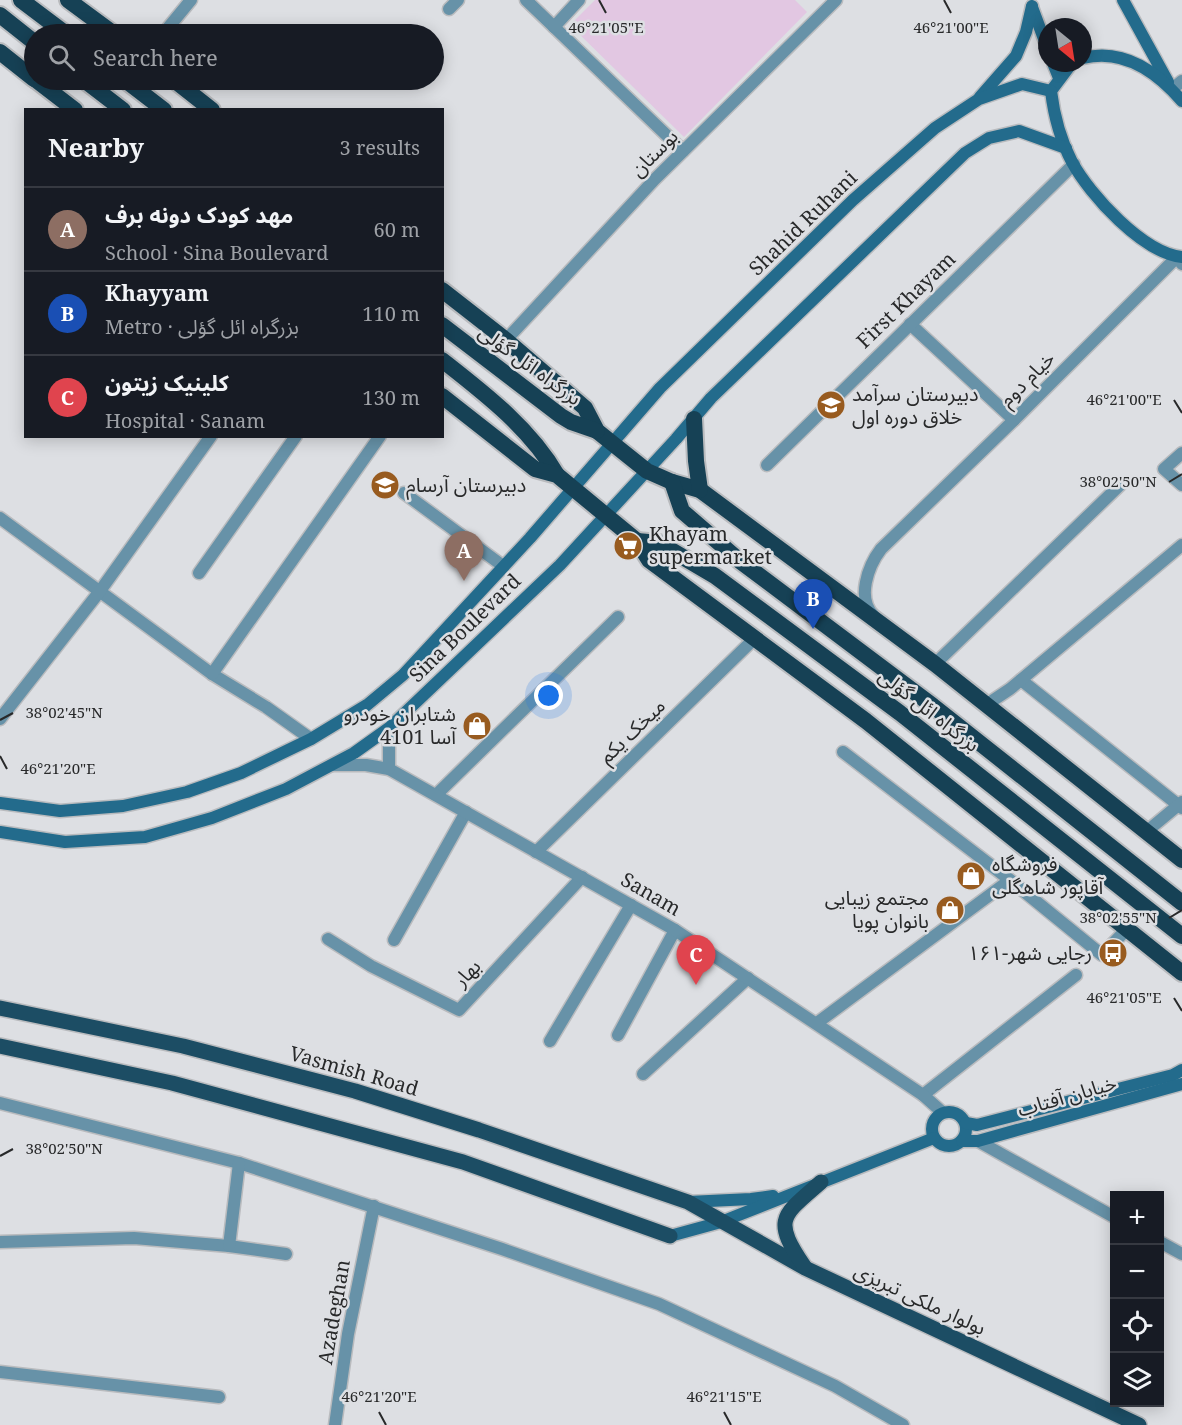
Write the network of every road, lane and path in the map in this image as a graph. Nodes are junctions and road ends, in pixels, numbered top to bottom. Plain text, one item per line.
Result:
1 (21, 0) edge
2 (68, 0) edge
3 (190, 0) edge
4 (458, 0) edge
5 (526, 0) edge
6 (579, 0) edge
7 (836, 0) edge
8 (1123, 0) edge
9 (1030, 3) edge
10 (449, 9) dead end
11 (0, 15) edge
12 (53, 24) edge
13 (100, 24) edge
14 (171, 24) edge
15 (1038, 24) edge
16 (554, 27) junction
17 (24, 34) edge
18 (0, 52) edge
19 (1092, 57) edge
20 (24, 71) edge
21 (1057, 72) edge
22 (1064, 72) edge
23 (1059, 78) junction
24 (1177, 85) edge
25 (49, 90) edge
26 (97, 90) edge
27 (138, 90) edge
28 (187, 90) edge
29 (1051, 91) junction
30 (979, 99) junction
31 (1182, 101) edge
32 (72, 108) edge
33 (120, 108) edge
34 (161, 108) edge
35 (209, 108) edge
36 (1066, 148) junction
37 (683, 152) junction
38 (1074, 164) junction
39 (1180, 260) edge
40 (444, 292) edge
41 (910, 324) junction
42 (444, 327) edge
43 (506, 340) junction
44 (444, 362) edge
45 (511, 379) junction
46 (444, 398) edge
47 (491, 399) junction
48 (694, 419) junction
49 (1014, 420) junction
50 (597, 431) junction
51 (210, 438) edge
52 (295, 438) edge
53 (379, 438) edge
54 (612, 443) junction
55 (1182, 453) edge
56 (767, 465) dead end
57 (647, 471) junction
58 (557, 475) junction
59 (672, 482) junction
60 (1121, 484) dead end
61 (1182, 485) edge
62 (573, 490) junction
63 (700, 490) junction
64 (404, 493) dead end
65 (607, 516) junction
66 (1, 519) edge
67 (637, 541) junction
68 (1182, 545) edge
69 (503, 566) junction
70 (199, 573) dead end
71 (100, 591) junction
72 (618, 617) dead end
73 (877, 619) junction
74 (755, 638) junction
75 (935, 664) junction
76 (212, 674) junction
77 (1021, 680) junction
78 (986, 705) junction
79 (0, 719) edge
80 (394, 723) junction
81 (311, 739) junction
82 (843, 752) dead end
83 (333, 765) junction
84 (389, 769) junction
85 (436, 795) junction
86 (0, 803) edge
87 (1181, 805) edge
88 (466, 812) junction
89 (0, 832) edge
90 (1146, 832) junction
91 (536, 852) junction
92 (1182, 860) edge
93 (582, 877) junction
94 (1010, 880) junction
95 (1182, 903) edge
96 (631, 905) junction
97 (1127, 929) junction
98 (675, 930) junction
99 (1182, 936) edge
100 (328, 939) dead end
101 (394, 940) dead end
102 (1182, 973) edge
103 (1076, 975) dead end
104 (748, 978) junction
105 (0, 1008) edge
106 (817, 1023) junction
107 (618, 1035) dead end
108 (550, 1041) dead end
109 (0, 1046) edge
110 (1182, 1070) edge
111 (643, 1074) dead end
112 (1182, 1084) edge
113 (924, 1095) junction
114 (0, 1103) edge
115 (942, 1112) junction
116 (966, 1123) junction
117 (934, 1138) junction
118 (962, 1141) junction
119 (978, 1142) junction
120 (239, 1163) junction
121 (820, 1182) junction
122 (789, 1194) junction
123 (688, 1202) junction
124 (374, 1206) junction
125 (1110, 1215) edge
126 (721, 1222) junction
127 (670, 1236) joint
128 (0, 1242) edge
129 (1164, 1244) edge
130 (229, 1246) junction
131 (286, 1254) dead end
132 (1182, 1254) edge
133 (805, 1268) junction
134 (0, 1372) edge
135 (1038, 1377) junction
136 (219, 1397) dead end
137 (335, 1425) edge
138 (903, 1425) edge
139 (1115, 1425) edge
140 (1139, 1425) edge

1 - 12 highway
2 - 13 highway
3 - 14 street
4 - 10 street
5 - 16 street
6 - 16 street
7 - 37 street, بوستان
8 - 24 main road
9 - 15 main road
9 - 30 main road
11 - 17 highway
16 - 37 street
18 - 20 highway
19 - 24 main road
21 - 23 main road
22 - 23 main road
23 - 29 main road
24 - 31 main road
25 - 32 highway
26 - 33 highway
27 - 34 highway
28 - 35 highway
29 - 30 main road, Shahid Ruhani
29 - 36 main road
30 - 54 main road, Shahid Ruhani
36 - 38 main road
36 - 48 main road
37 - 43 street, بوستان
38 - 39 main road
38 - 41 street, First Khayam
39 - 49 street, خیام دوم
40 - 43 highway
41 - 49 street
41 - 56 street, First Khayam
42 - 45 highway, بزرگراه ائل گؤلی
43 - 50 highway
44 - 47 highway
45 - 47 highway
45 - 50 highway, بزرگراه ائل گؤلی
46 - 58 highway
47 - 58 highway
48 - 57 main road
48 - 63 highway
49 - 73 street, خیام دوم
50 - 54 highway
51 - 71 street
52 - 70 street
53 - 76 street
54 - 57 highway
54 - 62 main road, Shahid Ruhani
55 - 61 street
57 - 59 highway
57 - 65 main road, Sina Boulevard
58 - 62 highway
59 - 63 highway
59 - 95 highway, بزرگراه ائل گؤلی
60 - 75 street
62 - 65 highway
62 - 69 main road, Sina Boulevard
63 - 73 highway
64 - 69 street
65 - 67 highway
65 - 80 main road, Sina Boulevard
66 - 71 street
67 - 74 highway
67 - 99 highway, بزرگراه ائل گؤلی
68 - 77 street
69 - 81 main road, Sina Boulevard
71 - 76 street
71 - 79 street
72 - 85 street
73 - 75 highway
74 - 91 street, میخک یکم
74 - 97 highway
75 - 78 highway
76 - 81 street
77 - 78 street
77 - 87 street
78 - 90 highway
80 - 83 main road, Sina Boulevard
80 - 84 street
81 - 86 main road, Sina Boulevard
82 - 94 street
83 - 84 street
83 - 89 main road, Sina Boulevard
84 - 85 street, Sanam
85 - 88 street, Sanam
87 - 90 street
88 - 91 street, Sanam
88 - 101 street
90 - 92 highway
91 - 93 street, Sanam
93 - 96 street, Sanam
93 - 100 street, بهار
94 - 97 street
94 - 106 street
96 - 98 street, Sanam
96 - 108 street
97 - 102 highway
98 - 104 street, Sanam
98 - 107 street
103 - 113 street
104 - 106 street, Sanam
104 - 111 street
105 - 123 main road, Vasmish Road
106 - 113 street, Sanam
109 - 127 main road
110 - 116 main road
112 - 119 main road, خیابان آفتاب
113 - 115 street, Sanam
114 - 120 street
115 - 116 main road
115 - 117 main road
116 - 118 main road
117 - 118 main road
117 - 121 main road
118 - 119 main road, خیابان آفتاب
119 - 125 street
120 - 124 street
120 - 130 street
121 - 122 main road
121 - 133 main road
122 - 123 main road
122 - 126 main road
123 - 126 main road, بولوار ملکی تبریزی
124 - 137 street, Azadeghan
124 - 138 street
126 - 127 main road
126 - 133 main road, بولوار ملکی تبریزی
128 - 130 street
129 - 132 street
130 - 131 street
133 - 135 main road, بولوار ملکی تبریزی
134 - 136 street
135 - 139 main road
135 - 140 main road, بولوار ملکی تبریزی

